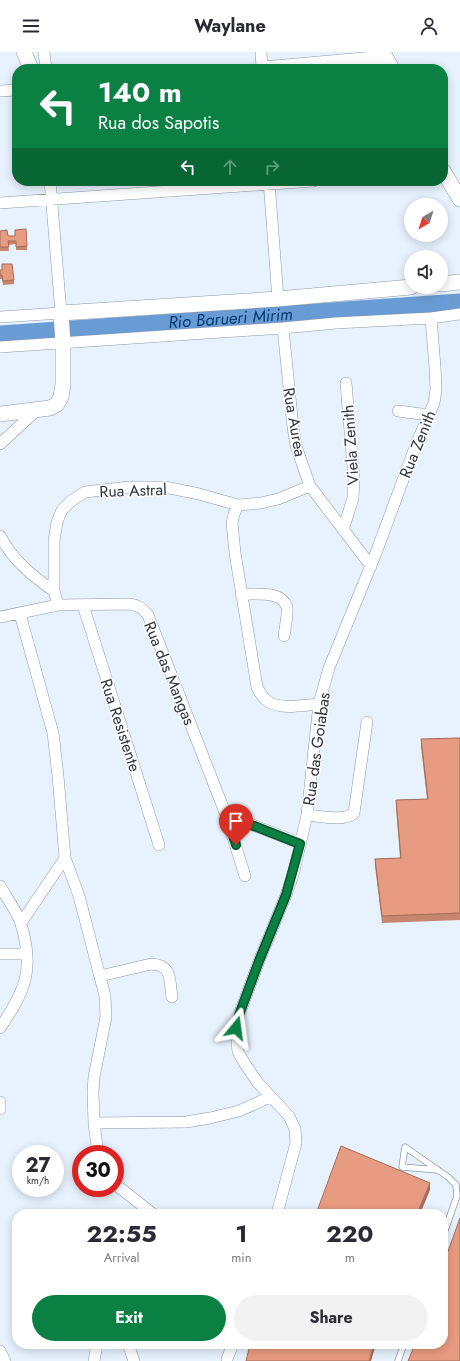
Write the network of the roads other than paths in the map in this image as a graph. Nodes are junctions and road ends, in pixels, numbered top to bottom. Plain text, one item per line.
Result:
1 (24, 52) edge
2 (44, 52) edge
3 (261, 52) edge
4 (387, 60) edge
5 (29, 64) edge
6 (45, 64) edge
7 (262, 64) edge
8 (331, 64) edge
9 (12, 90) edge
10 (0, 91) edge
11 (448, 179) edge
12 (50, 186) edge
13 (231, 186) edge
14 (269, 186) edge
15 (460, 199) edge
16 (51, 200) junction
17 (0, 204) edge
18 (404, 288) edge
19 (278, 299) junction
20 (456, 312) edge
21 (62, 316) junction
22 (0, 317) edge
23 (431, 318) junction
24 (283, 328) junction
25 (63, 340) junction
26 (0, 347) edge
27 (346, 383) dead end
28 (37, 410) junction
29 (398, 411) dead end
30 (0, 414) edge
31 (429, 415) junction
32 (0, 444) edge
33 (310, 486) junction
34 (238, 505) junction
35 (343, 530) junction
36 (0, 536) edge
37 (371, 566) junction
38 (54, 591) junction
39 (241, 594) junction
40 (58, 605) junction
41 (83, 605) junction
42 (20, 614) junction
43 (0, 617) edge
44 (284, 636) dead end
45 (318, 704) junction
46 (367, 722) dead end
47 (226, 815) junction
48 (307, 815) junction
49 (300, 844) junction
50 (159, 845) dead end
51 (65, 858) junction
52 (245, 876) dead end
53 (0, 886) edge
54 (21, 923) junction
55 (0, 954) edge
56 (27, 954) junction
57 (100, 976) junction
58 (172, 997) dead end
59 (0, 1028) edge
60 (270, 1097) junction
61 (0, 1102) edge
62 (0, 1109) edge
63 (94, 1123) junction
64 (97, 1145) edge
65 (438, 1170) junction
66 (124, 1191) edge
67 (147, 1209) edge
68 (278, 1209) edge
69 (448, 1222) edge
70 (97, 1349) edge
71 (130, 1349) edge
72 (231, 1349) edge
73 (402, 1349) edge
74 (0, 1351) edge
75 (227, 1359) dead end
76 (6, 1361) edge
77 (94, 1361) edge
78 (134, 1361) edge
79 (398, 1361) edge

1 - 5 main road
2 - 6 street
3 - 7 street
4 - 8 main road
9 - 10 street
11 - 15 main road
12 - 16 street
13 - 16 street
14 - 19 street
16 - 17 street
16 - 21 street
18 - 19 main road
19 - 21 main road
20 - 23 street
21 - 22 street
21 - 25 main road
23 - 24 street
23 - 31 street, Rua Zenith
24 - 25 street
24 - 33 street, Rua Aurea
25 - 26 street
25 - 28 main road
27 - 35 street, Viela Zenith
28 - 30 main road
28 - 32 street
29 - 31 street
31 - 37 street, Rua Zenith
33 - 34 street, Rua Astral
33 - 35 street, Rua Aurea
34 - 38 street, Rua Astral
34 - 39 street
35 - 37 street, Rua Aurea
36 - 38 street
37 - 45 street, Rua das Goiabas
38 - 40 street, Rua Astral
39 - 44 street
39 - 45 street
40 - 41 street, Rua das Mangas
40 - 42 street, Rua das Mangas
41 - 47 street, Rua das Mangas
41 - 50 street, Rua Resistente
42 - 43 street, Rua das Mangas
42 - 51 street
45 - 48 street, Rua das Goiabas
46 - 48 street
47 - 49 street
47 - 52 street, Rua das Mangas
48 - 49 street, Rua das Goiabas
49 - 60 street
51 - 54 street
51 - 57 street
53 - 54 street
54 - 56 street
55 - 56 street
56 - 59 street
57 - 58 street
57 - 63 street
60 - 63 street
60 - 68 street
61 - 62 street
63 - 64 street
65 - 65 lane
65 - 69 lane
66 - 67 street
70 - 77 street
71 - 78 street
72 - 75 street
73 - 79 lane
74 - 76 street

